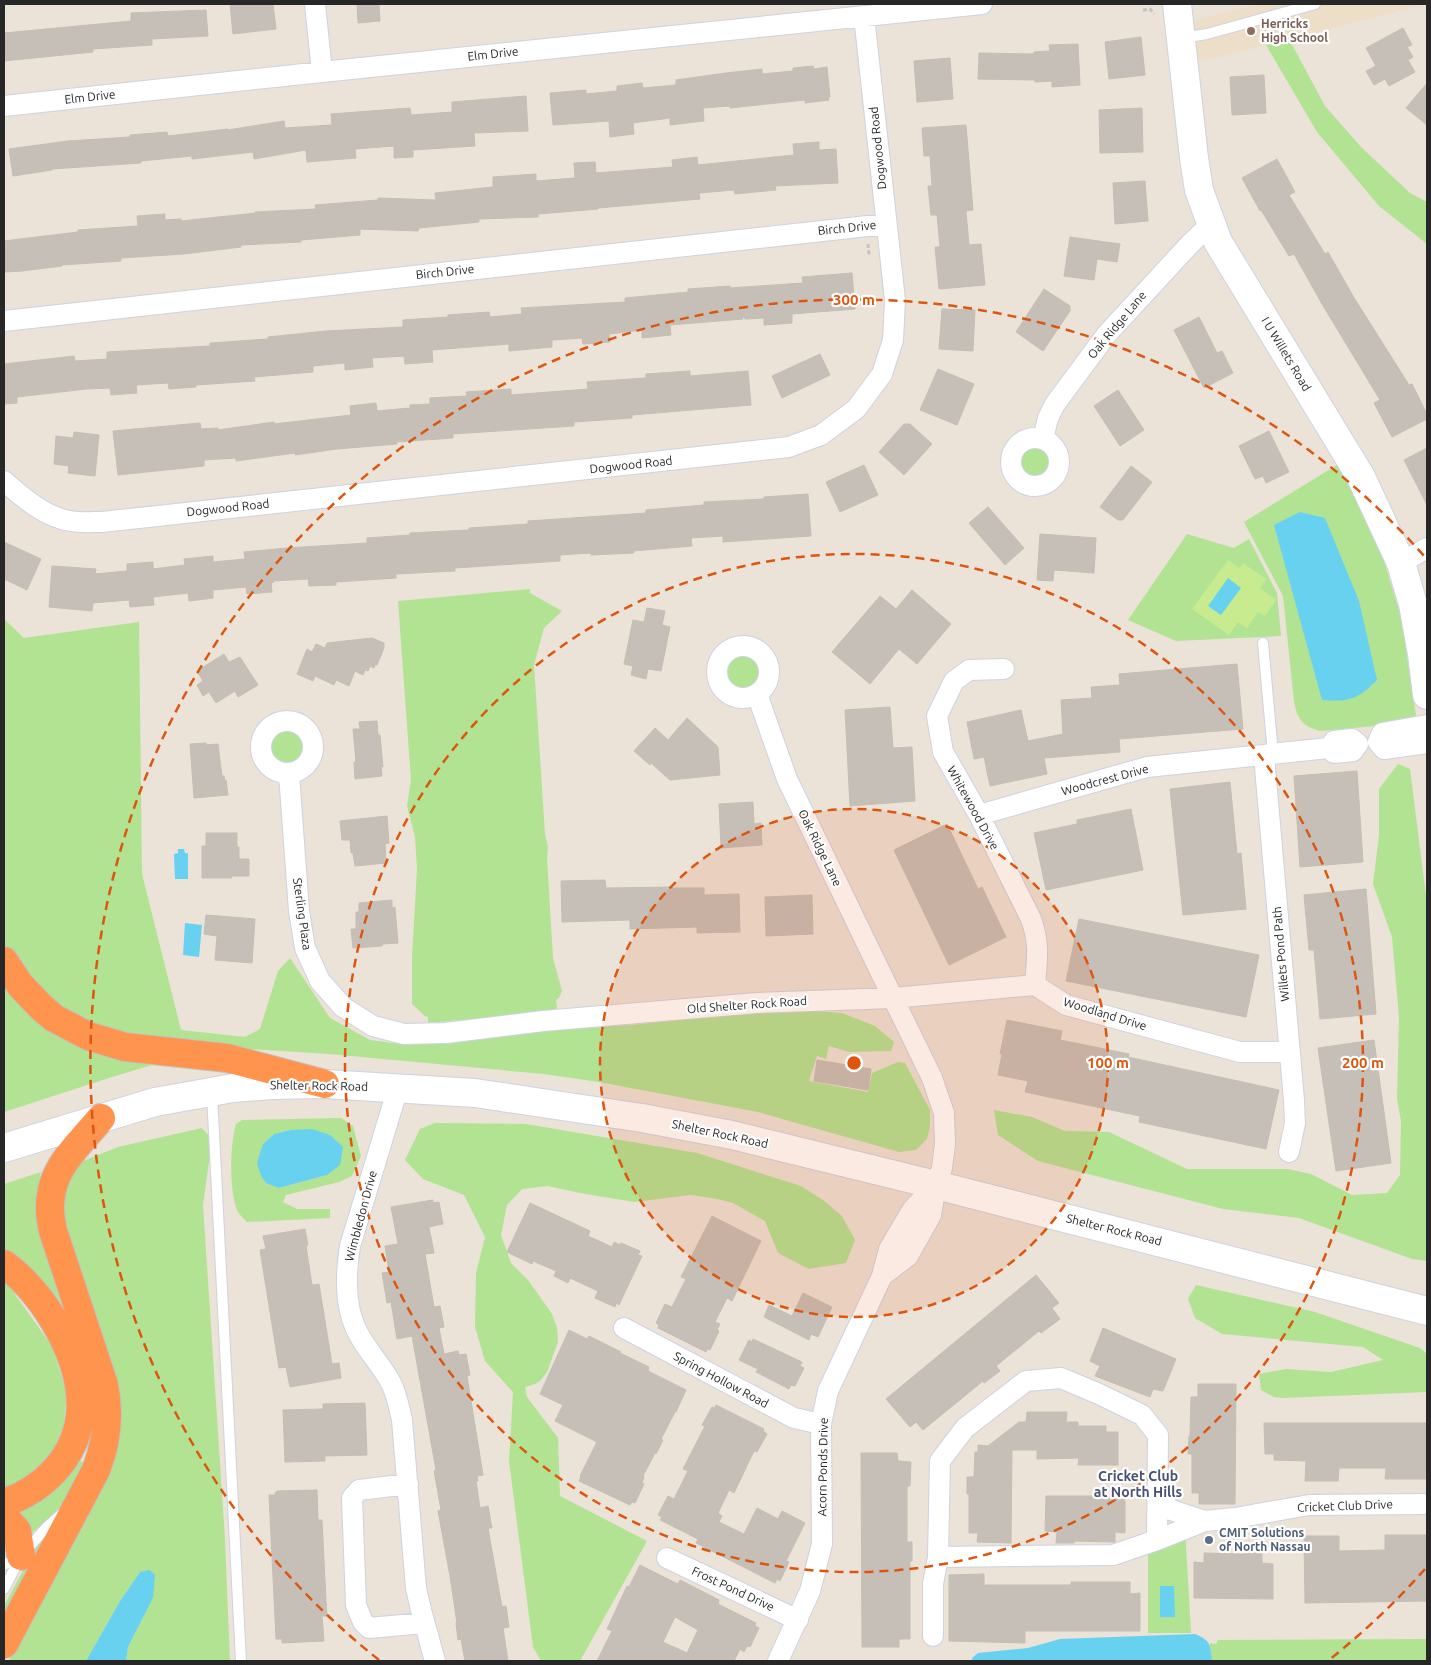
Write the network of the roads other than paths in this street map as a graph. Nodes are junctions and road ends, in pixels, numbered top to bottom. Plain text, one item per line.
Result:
1 (315, 4) edge
2 (982, 4) edge
3 (1315, 4) edge
4 (1165, 9) edge
5 (864, 16) junction
6 (1181, 38) junction
7 (322, 72) junction
8 (4, 106) edge
9 (886, 224) junction
10 (1210, 224) junction
11 (4, 321) edge
12 (1043, 439) dead end
13 (4, 481) edge
14 (1427, 548) edge
15 (1401, 564) junction
16 (1263, 643) dead end
17 (1004, 669) dead end
18 (756, 694) dead end
19 (1427, 695) edge
20 (1427, 725) edge
21 (1378, 742) junction
22 (1427, 743) edge
23 (1269, 755) junction
24 (289, 774) dead end
25 (979, 815) junction
26 (4, 961) edge
27 (1035, 985) junction
28 (893, 998) junction
29 (404, 1034) joint
30 (1289, 1052) junction
31 (325, 1084) junction
32 (398, 1088) junction
33 (212, 1091) junction
34 (101, 1118) junction
35 (4, 1148) edge
36 (1288, 1152) dead end
37 (936, 1185) junction
38 (4, 1264) edge
39 (1427, 1310) edge
40 (624, 1328) dead end
41 (821, 1424) junction
42 (408, 1484) junction
43 (83, 1495) junction
44 (1159, 1498) junction
45 (4, 1503) edge
46 (1427, 1504) edge
47 (4, 1516) edge
48 (1205, 1521) junction
49 (1157, 1540) junction
50 (938, 1557) junction
51 (667, 1558) dead end
52 (12, 1561) edge
53 (4, 1589) edge
54 (798, 1620) junction
55 (424, 1623) junction
56 (933, 1636) dead end
57 (4, 1644) edge
58 (242, 1661) edge
59 (435, 1661) edge
60 (778, 1661) edge

1 - 7 street
2 - 5 street, Elm Drive
3 - 6 lane
4 - 6 main road, I U Willets Road
5 - 7 street, Elm Drive
5 - 9 street, Dogwood Road
6 - 10 main road, I U Willets Road
7 - 8 street, Elm Drive
9 - 11 street, Birch Drive
9 - 13 street, Dogwood Road
10 - 12 street, Oak Ridge Lane
10 - 15 main road, I U Willets Road
14 - 15 street
15 - 19 main road, I U Willets Road
16 - 23 lane
17 - 25 street, Whitewood Drive
18 - 28 street, Oak Ridge Lane
20 - 21 street
21 - 22 street
21 - 23 street, Woodcrest Drive
23 - 25 street, Woodcrest Drive
23 - 30 street, Willets Pond Path
24 - 29 street, Sterling Plaza
25 - 27 street, Whitewood Drive
26 - 31 highway
27 - 28 street
27 - 30 street, Woodland Drive
28 - 29 street, Old Shelter Rock Road
28 - 37 street
30 - 36 street, Willets Pond Path
31 - 32 main road, Shelter Rock Road
31 - 33 main road, Shelter Rock Road
32 - 37 main road, Shelter Rock Road
32 - 42 street, Wimbledon Drive
33 - 34 main road, Shelter Rock Road
33 - 58 lane
34 - 35 main road, Shelter Rock Road
34 - 43 highway
37 - 39 main road, Shelter Rock Road
37 - 41 street, Acorn Ponds Drive
38 - 45 highway
40 - 41 street, Spring Hollow Road
41 - 54 street, Acorn Ponds Drive
42 - 55 street, Wimbledon Drive
42 - 55 street
43 - 52 lane
43 - 57 highway
44 - 48 street, Cricket Club Drive
44 - 49 street
44 - 50 street
46 - 48 street, Cricket Club Drive
47 - 52 highway
48 - 49 street, Cricket Club Drive
49 - 50 street, Cricket Club Drive
50 - 56 street
51 - 54 street, Frost Pond Drive
52 - 53 lane
54 - 60 street, Acorn Ponds Drive
55 - 59 street, Wimbledon Drive

